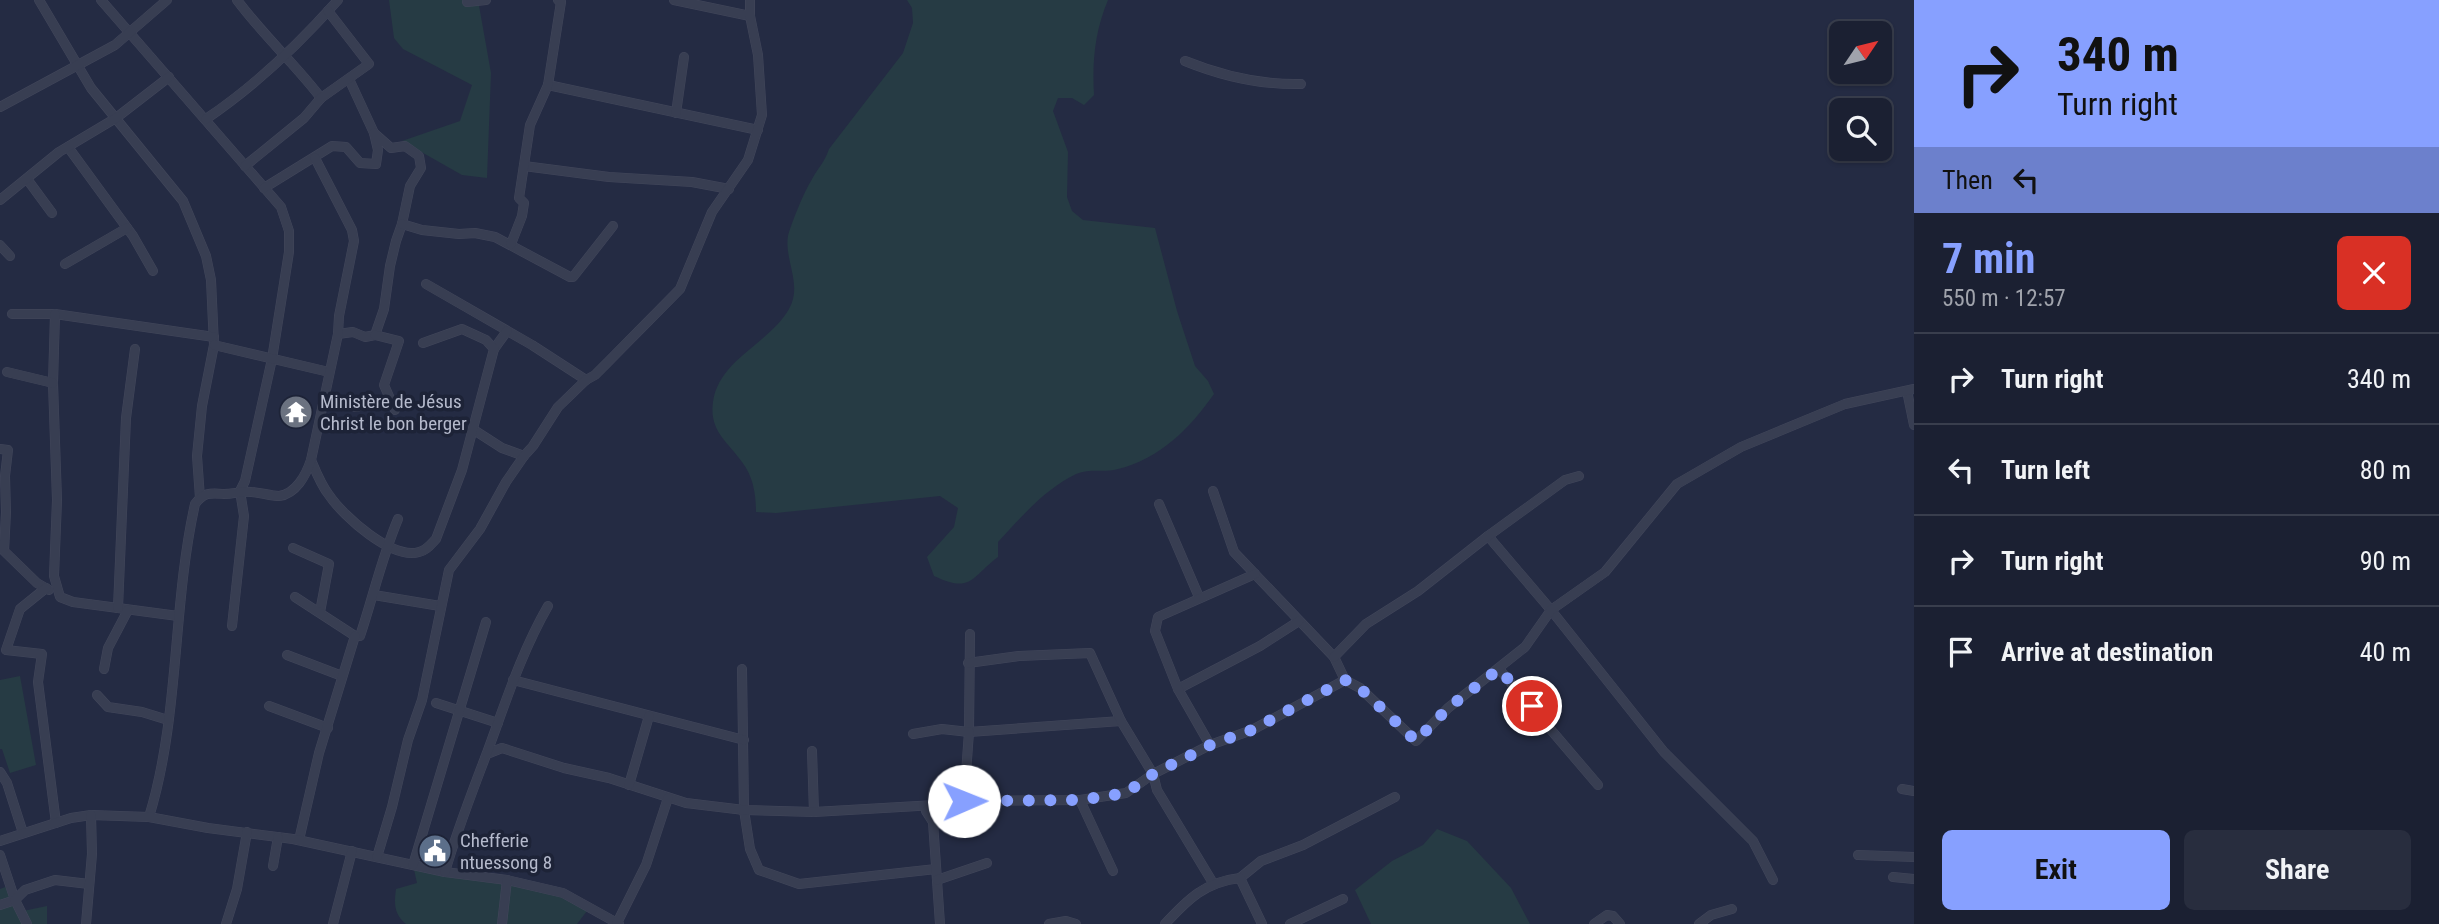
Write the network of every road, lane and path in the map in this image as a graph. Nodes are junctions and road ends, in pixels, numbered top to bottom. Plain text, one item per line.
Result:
1 (39, 0) edge
2 (101, 0) edge
3 (167, 0) edge
4 (237, 0) edge
5 (338, 0) edge
6 (486, 0) edge
7 (558, 0) edge
8 (674, 0) edge
9 (750, 0) edge
10 (467, 2) dead end
11 (328, 11) junction
12 (750, 16) junction
13 (129, 32) junction
14 (283, 56) junction
15 (684, 57) dead end
16 (1185, 61) dead end
17 (79, 65) junction
18 (169, 78) junction
19 (349, 79) junction
20 (1301, 84) dead end
21 (548, 85) junction
22 (321, 98) junction
23 (0, 107) edge
24 (676, 113) junction
25 (116, 118) junction
26 (206, 120) junction
27 (758, 130) junction
28 (374, 134) junction
29 (68, 146) junction
30 (315, 158) junction
31 (245, 166) junction
32 (524, 166) junction
33 (27, 179) junction
34 (264, 188) junction
35 (729, 189) junction
36 (0, 200) edge
37 (52, 213) dead end
38 (402, 225) junction
39 (613, 226) dead end
40 (127, 228) junction
41 (511, 244) junction
42 (0, 245) edge
43 (10, 256) dead end
44 (65, 264) dead end
45 (153, 271) dead end
46 (426, 284) dead end
47 (12, 314) dead end
48 (55, 314) junction
49 (507, 331) junction
50 (338, 334) junction
51 (374, 335) junction
52 (214, 341) junction
53 (423, 343) dead end
54 (135, 349) dead end
55 (494, 349) junction
56 (272, 359) junction
57 (7, 372) dead end
58 (329, 372) junction
59 (586, 380) junction
60 (53, 383) junction
61 (1910, 390) edge
62 (324, 400) junction
63 (358, 407) dead end
64 (395, 410) dead end
65 (1914, 425) edge
66 (474, 430) junction
67 (0, 449) edge
68 (524, 456) junction
69 (311, 460) junction
70 (1579, 476) dead end
71 (240, 491) junction
72 (1213, 491) dead end
73 (200, 498) junction
74 (1159, 504) dead end
75 (398, 519) dead end
76 (1488, 536) junction
77 (387, 545) junction
78 (293, 548) dead end
79 (1255, 574) junction
80 (46, 588) junction
81 (374, 596) junction
82 (60, 597) junction
83 (295, 597) dead end
84 (1199, 597) junction
85 (440, 606) junction
86 (548, 606) dead end
87 (123, 609) junction
88 (1551, 610) junction
89 (320, 612) junction
90 (178, 616) junction
91 (1299, 621) junction
92 (486, 622) dead end
93 (232, 626) dead end
94 (970, 634) dead end
95 (355, 636) junction
96 (286, 655) dead end
97 (1334, 657) junction
98 (968, 663) junction
99 (104, 669) dead end
100 (742, 669) dead end
101 (1499, 669) junction
102 (342, 676) junction
103 (513, 680) junction
104 (1345, 680) junction
105 (1178, 689) junction
106 (97, 695) dead end
107 (436, 703) dead end
108 (269, 706) dead end
109 (460, 709) junction
110 (649, 716) junction
111 (167, 720) junction
112 (1121, 721) junction
113 (498, 723) junction
114 (328, 728) junction
115 (969, 732) junction
116 (913, 734) dead end
117 (744, 740) junction
118 (1210, 745) junction
119 (812, 751) dead end
120 (486, 754) junction
121 (0, 772) edge
122 (1153, 774) junction
123 (629, 785) junction
124 (1598, 785) dead end
125 (1902, 789) dead end
126 (1914, 791) edge
127 (1395, 797) dead end
128 (668, 798) junction
129 (1080, 800) junction
130 (964, 801) junction
131 (935, 805) junction
132 (744, 810) junction
133 (814, 812) junction
134 (90, 815) junction
135 (149, 817) junction
136 (56, 823) junction
137 (247, 832) junction
138 (23, 833) junction
139 (278, 837) junction
140 (0, 841) edge
141 (299, 841) junction
142 (352, 851) junction
143 (0, 855) edge
144 (1858, 855) dead end
145 (377, 857) junction
146 (1914, 857) edge
147 (987, 863) dead end
148 (413, 865) junction
149 (273, 866) dead end
150 (936, 869) junction
151 (445, 872) junction
152 (1113, 872) dead end
153 (1893, 877) dead end
154 (1240, 878) junction
155 (1914, 879) edge
156 (507, 880) junction
157 (937, 880) junction
158 (1773, 880) dead end
159 (1213, 883) junction
160 (89, 884) junction
161 (1343, 899) dead end
162 (15, 900) junction
163 (0, 905) edge
164 (1732, 909) dead end
165 (618, 923) edge
166 (27, 924) edge
167 (86, 924) edge
168 (226, 924) edge
169 (334, 924) edge
170 (502, 924) edge
171 (940, 924) edge
172 (1049, 924) edge
173 (1076, 924) edge
174 (1165, 924) edge
175 (1262, 924) edge
176 (1290, 924) edge
177 (1594, 924) edge
178 (1620, 924) edge
179 (1699, 924) edge

1 - 17 street
2 - 13 street
3 - 13 street
4 - 14 street
5 - 11 street
6 - 10 street
7 - 21 street
8 - 12 street
9 - 12 street
11 - 14 street
11 - 19 street
12 - 27 street
13 - 17 street
13 - 18 street
14 - 22 street
14 - 26 street
15 - 24 street
16 - 20 street
17 - 23 street
17 - 25 street
18 - 25 street
18 - 26 street
19 - 22 street
19 - 28 street
21 - 24 street
21 - 32 street
22 - 31 street
24 - 27 street
25 - 29 street
25 - 52 street
26 - 31 street
27 - 35 street
28 - 30 street
28 - 38 street
29 - 33 street
29 - 40 street
30 - 34 street
30 - 50 street
31 - 34 street
32 - 35 street
32 - 41 street
33 - 36 street
33 - 37 street
34 - 56 street
35 - 59 street
38 - 41 street
38 - 51 street
39 - 41 street
40 - 44 street
40 - 45 street
42 - 43 street
46 - 49 street
47 - 48 street
48 - 52 street
48 - 60 street
49 - 55 street
49 - 59 street
50 - 51 street
50 - 58 street
51 - 64 street
52 - 56 street
52 - 73 street
53 - 55 street
54 - 87 street
55 - 66 street
56 - 58 street
56 - 71 street
57 - 60 street
58 - 62 street
59 - 68 street
60 - 82 street
61 - 65 street
61 - 88 street
62 - 63 street
62 - 69 street
66 - 68 street
66 - 77 street
67 - 80 street
68 - 85 street
69 - 71 street
69 - 77 street
70 - 76 street
71 - 73 street
71 - 93 street
72 - 79 street
73 - 90 street
74 - 84 street
75 - 77 street
76 - 88 street
76 - 97 street
77 - 81 street
78 - 89 street
79 - 84 street
79 - 91 street
80 - 82 street
80 - 136 street
81 - 85 street
81 - 95 street
82 - 87 street
83 - 89 street
84 - 105 street
85 - 145 street
86 - 103 street
87 - 90 street
87 - 99 street
88 - 101 street
88 - 158 street
89 - 95 street
90 - 111 street
91 - 97 street
91 - 105 street
92 - 109 street
94 - 98 street
95 - 102 street
96 - 102 street
97 - 104 street
98 - 112 street
98 - 115 street
100 - 117 street
101 - 104 street
101 - 124 street
102 - 114 street
103 - 110 street
103 - 113 street
104 - 118 street
105 - 118 street
106 - 111 street
107 - 109 street
108 - 114 street
109 - 113 street
109 - 148 street
110 - 117 street
110 - 123 street
111 - 135 street
112 - 115 street
112 - 122 street
113 - 120 street
114 - 141 street
115 - 116 street
115 - 130 street
117 - 132 street
118 - 122 street
119 - 133 street
120 - 123 street
120 - 151 street
121 - 138 street
122 - 129 street
122 - 159 street
123 - 128 street
125 - 126 street
127 - 154 street
128 - 132 street
128 - 165 street
129 - 130 street
129 - 152 street
130 - 131 street
131 - 133 street
131 - 150 street
132 - 133 street
132 - 150 street
134 - 135 street
134 - 136 street
134 - 160 street
135 - 137 street
136 - 138 street
137 - 139 street
137 - 168 street
138 - 140 street
139 - 141 street
139 - 149 street
141 - 142 street
142 - 145 street
142 - 169 street
143 - 162 street
144 - 146 street
145 - 148 street
147 - 157 street
148 - 151 street
150 - 157 street
151 - 156 street
153 - 155 street
154 - 159 street
154 - 175 street
156 - 165 street
156 - 170 street
157 - 171 street
159 - 174 street
160 - 162 street
160 - 167 street
161 - 176 street
162 - 163 street
162 - 166 street
164 - 179 street
172 - 173 street
177 - 178 street

